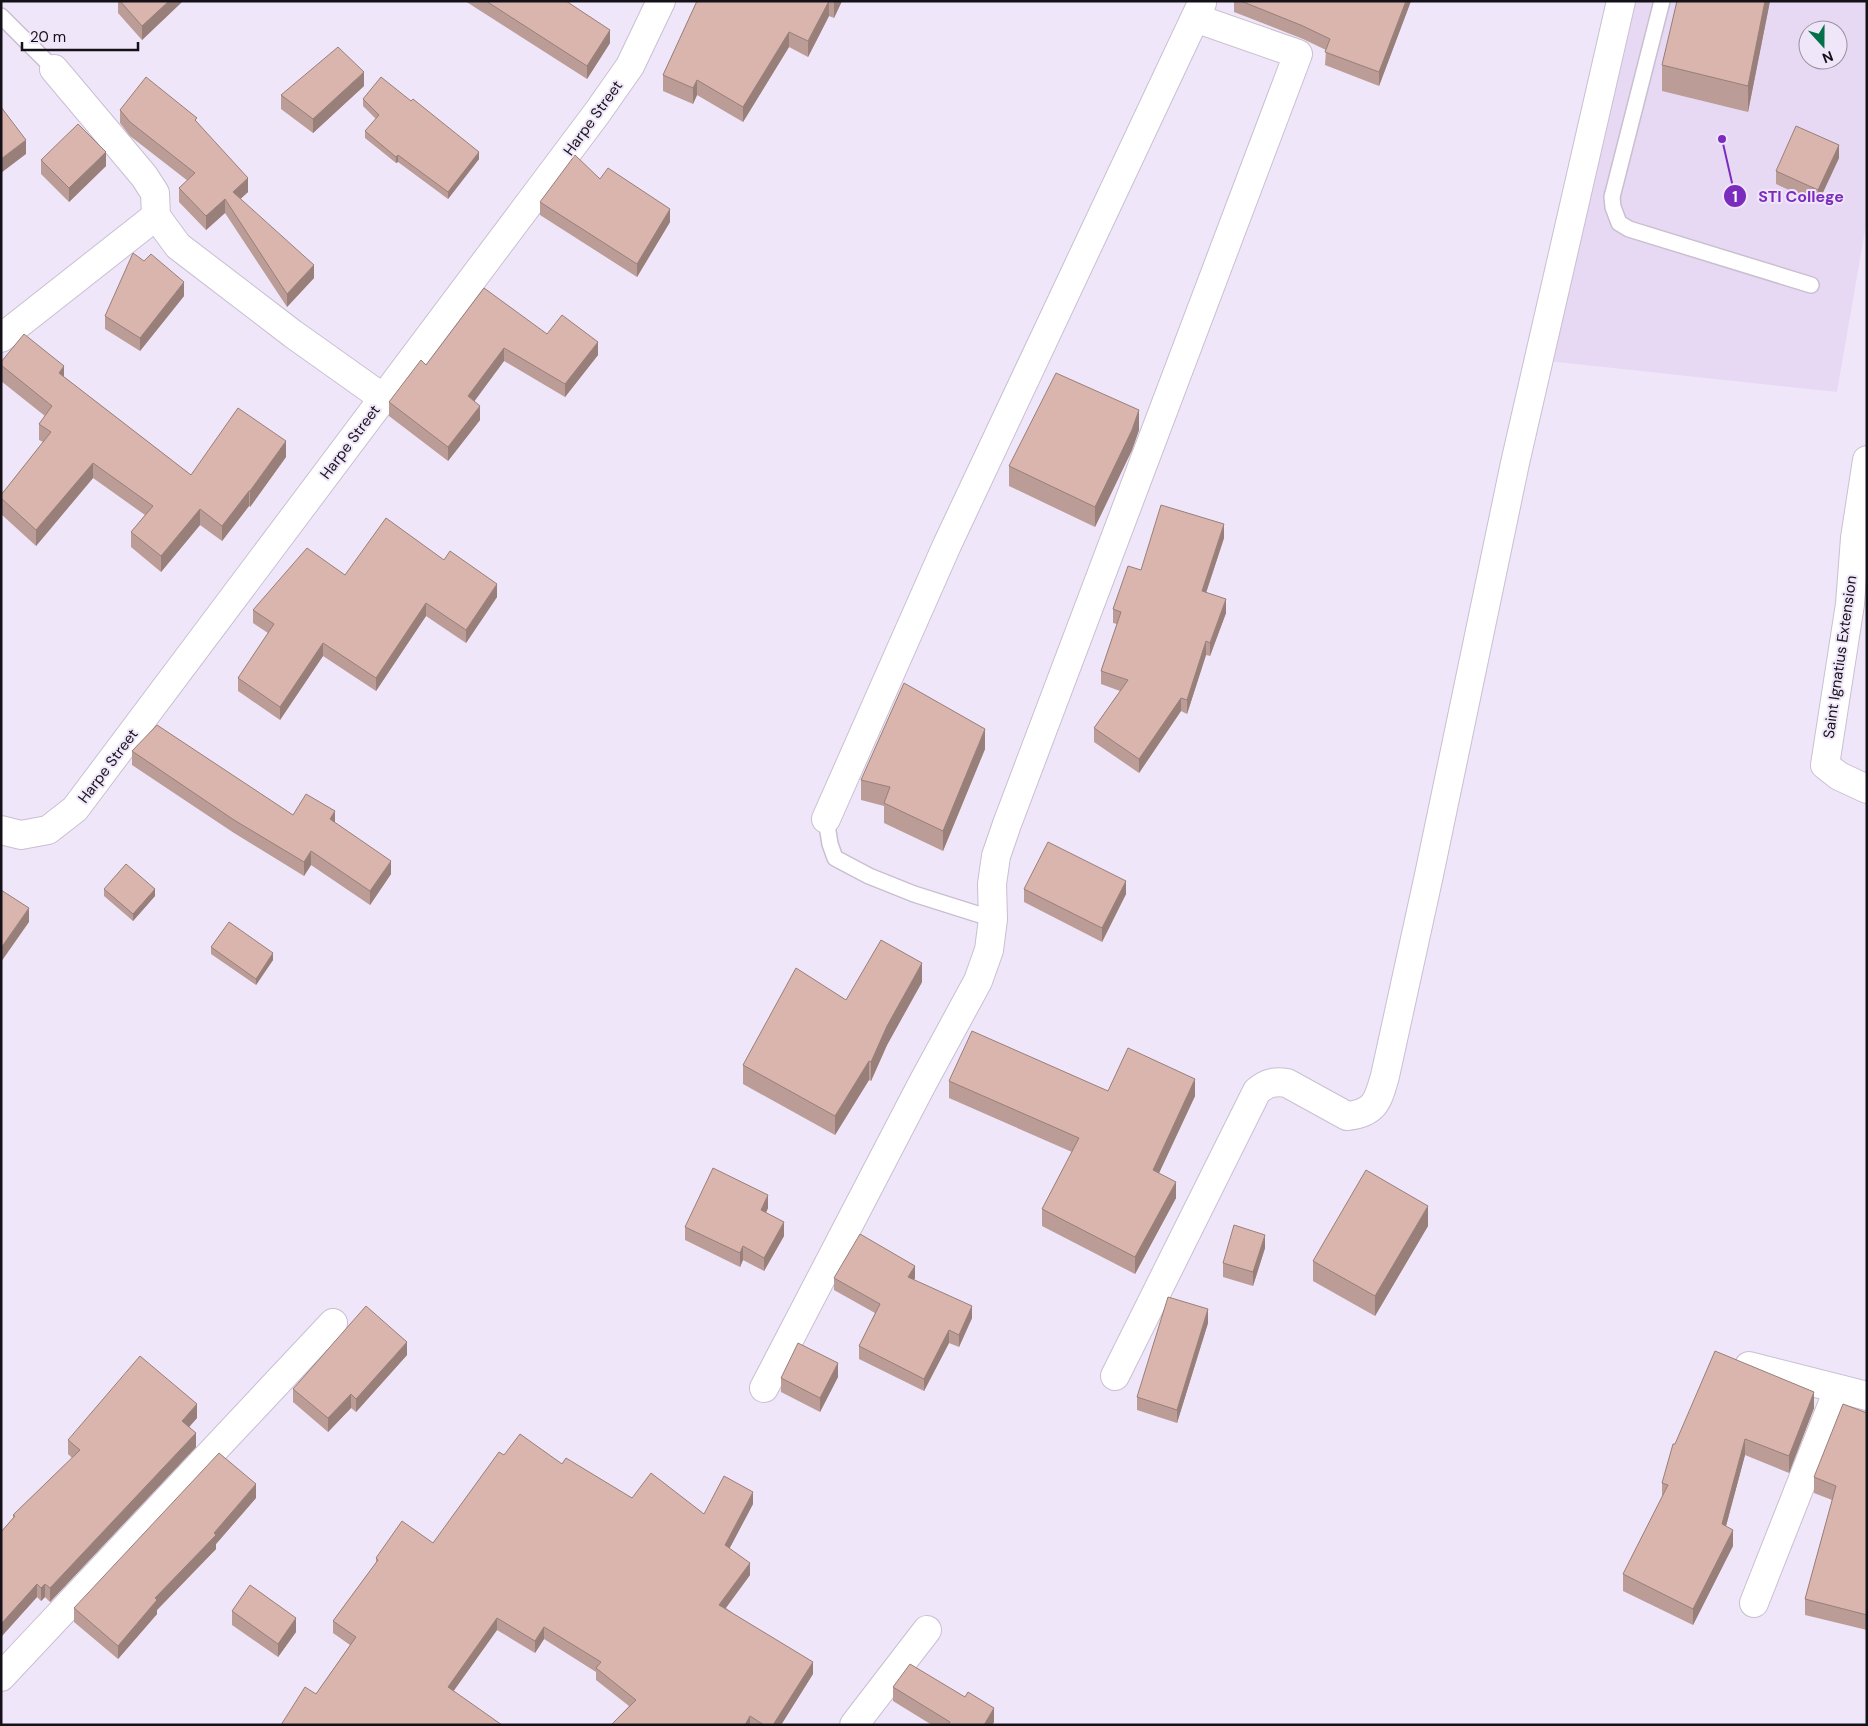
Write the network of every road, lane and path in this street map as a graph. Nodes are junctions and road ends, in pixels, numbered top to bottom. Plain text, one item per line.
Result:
1 (661, 1) edge
2 (1621, 1) edge
3 (1662, 1) edge
4 (1199, 10) edge
5 (1, 16) edge
6 (54, 70) joint
7 (156, 216) junction
8 (1812, 285) dead end
9 (1, 338) edge
10 (383, 398) junction
11 (1867, 460) edge
12 (1858, 607) edge
13 (1867, 789) edge
14 (826, 819) joint
15 (1, 830) edge
16 (993, 918) junction
17 (333, 1324) dead end
18 (1749, 1366) edge
19 (1115, 1376) dead end
20 (764, 1388) dead end
21 (1838, 1390) junction
22 (1867, 1396) edge
23 (1754, 1603) dead end
24 (927, 1630) dead end
25 (1, 1677) edge
26 (854, 1725) edge

1 - 10 street, Harpe Street
2 - 19 street
3 - 8 lane
4 - 14 street
4 - 16 street
5 - 6 lane
6 - 7 street
7 - 9 street
7 - 10 street
10 - 15 street, Harpe Street
11 - 12 street, Saint Ignatius Extension
12 - 13 street, Saint Ignatius Extension
14 - 16 lane
16 - 20 street
17 - 25 street
18 - 21 street
21 - 22 street
21 - 23 street
24 - 26 street

